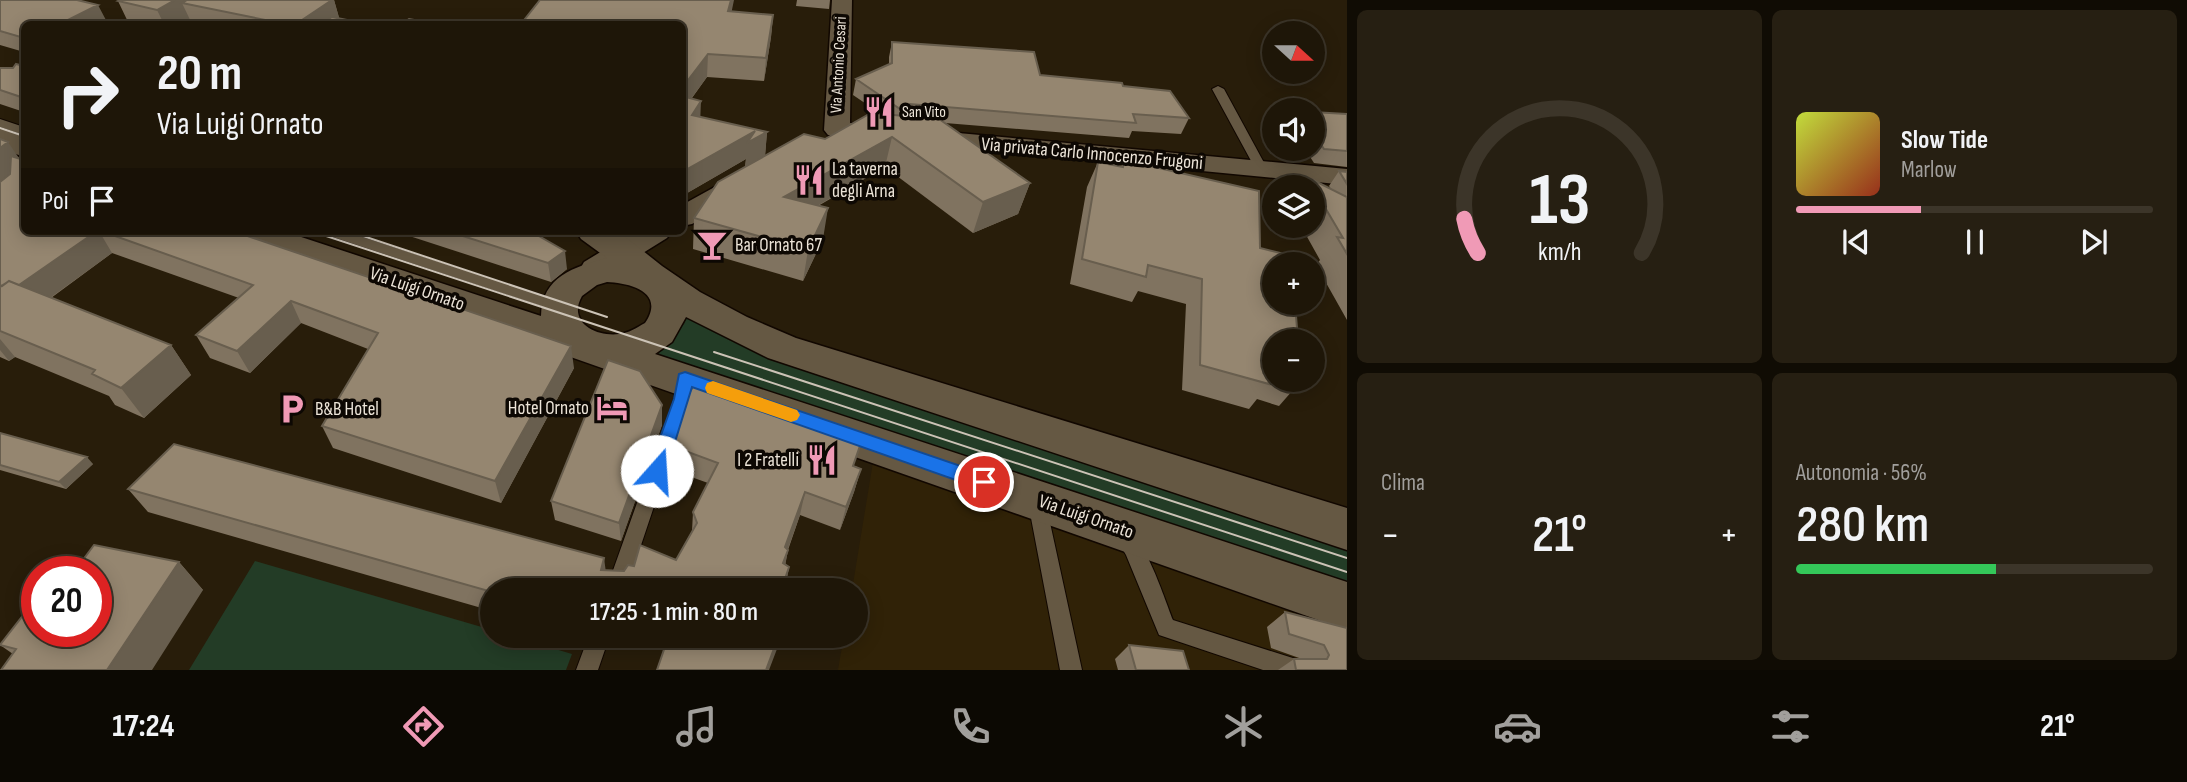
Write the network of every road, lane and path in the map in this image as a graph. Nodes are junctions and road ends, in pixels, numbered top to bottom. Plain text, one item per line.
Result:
1 (842, 0) edge
2 (1218, 89) dead end
3 (0, 123) edge
4 (21, 130) edge
5 (0, 136) edge
6 (825, 136) joint
7 (21, 146) edge
8 (766, 170) edge
9 (1262, 170) junction
10 (1347, 177) edge
11 (686, 215) edge
12 (259, 235) edge
13 (341, 235) edge
14 (599, 235) edge
15 (650, 235) edge
16 (622, 252) junction
17 (584, 276) junction
18 (654, 279) junction
19 (558, 306) junction
20 (588, 346) junction
21 (685, 378) junction
22 (1032, 499) junction
23 (1120, 529) junction
24 (1347, 529) edge
25 (620, 578) edge
26 (1347, 606) edge
27 (595, 648) edge
28 (587, 670) edge
29 (1071, 670) edge
30 (1296, 670) edge

1 - 6 street, Via Antonio Cesari
2 - 9 lane
3 - 4 lane
5 - 7 main road
6 - 9 street, Via privata Carlo Innocenzo Frugoni
8 - 11 street
9 - 10 street, Via privata Carlo Innocenzo Frugoni
12 - 20 main road, Via Luigi Ornato
13 - 19 lane, Via Luigi Ornato
14 - 16 main road
15 - 16 street
16 - 17 street
16 - 18 main road
17 - 18 main road
17 - 19 main road
18 - 20 main road, Via Luigi Ornato
18 - 24 main road
19 - 20 main road, Via Luigi Ornato
20 - 21 main road, Via Luigi Ornato
21 - 22 main road, Via Luigi Ornato
21 - 25 lane
22 - 23 main road, Via Luigi Ornato
22 - 29 lane
23 - 26 main road, Via Luigi Ornato
23 - 30 lane
27 - 28 lane

